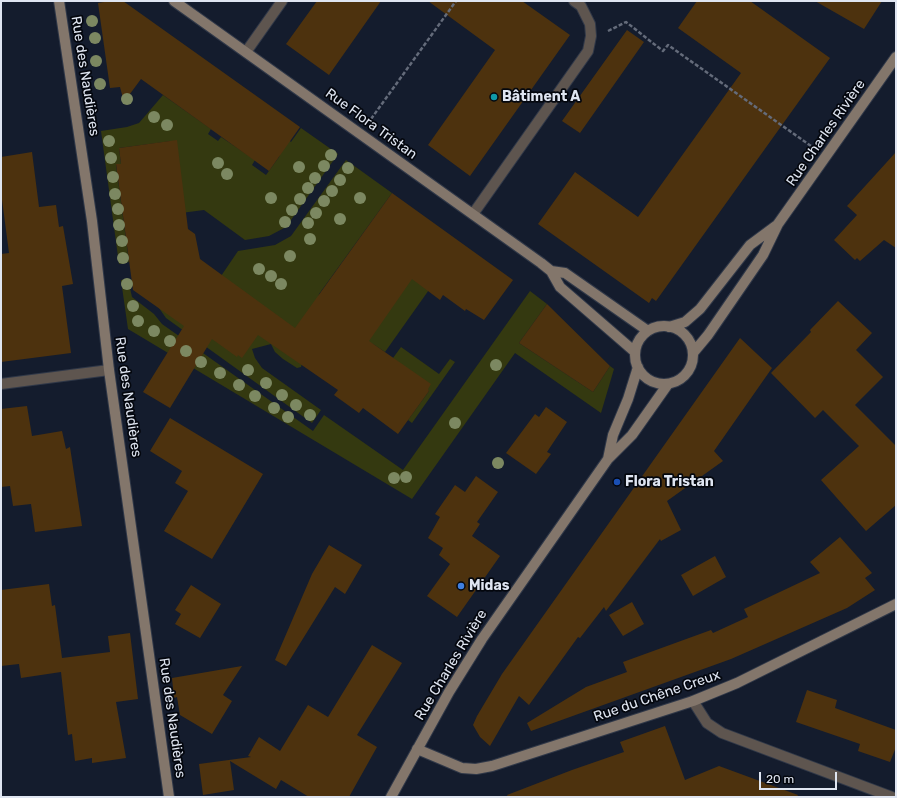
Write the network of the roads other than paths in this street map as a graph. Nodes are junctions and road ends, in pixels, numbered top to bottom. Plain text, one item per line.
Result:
1 (59, 1) edge
2 (174, 1) edge
3 (282, 1) edge
4 (574, 1) edge
5 (246, 52) junction
6 (896, 57) edge
7 (473, 214) junction
8 (778, 224) junction
9 (551, 271) junction
10 (669, 327) junction
11 (648, 331) junction
12 (635, 352) junction
13 (693, 353) junction
14 (638, 367) junction
15 (109, 370) junction
16 (1, 384) edge
17 (668, 384) junction
18 (608, 459) junction
19 (896, 604) edge
20 (693, 701) junction
21 (417, 749) junction
22 (169, 797) edge
23 (391, 797) edge
24 (892, 797) edge

1 - 15 street, Rue des Naudières
2 - 5 street, Rue Flora Tristan
3 - 5 street
4 - 7 street
5 - 7 street, Rue Flora Tristan
6 - 8 street, Rue Charles Rivière
7 - 9 street, Rue Flora Tristan
8 - 10 street, Rue Charles Rivière
8 - 13 street, Rue Charles Rivière
9 - 11 street, Rue Flora Tristan
9 - 12 street, Rue Flora Tristan
10 - 11 street, Rue Charles Rivière
10 - 13 street
11 - 12 street
12 - 14 street, Rue Charles Rivière
13 - 17 street, Rue Charles Rivière
14 - 17 street
14 - 18 street, Rue Charles Rivière
15 - 16 street
15 - 22 street, Rue des Naudières
17 - 18 street, Rue Charles Rivière
18 - 21 street, Rue Charles Rivière
19 - 20 street, Rue du Chêne Creux
20 - 21 street, Rue du Chêne Creux
20 - 24 street
21 - 23 street, Rue Charles Rivière

